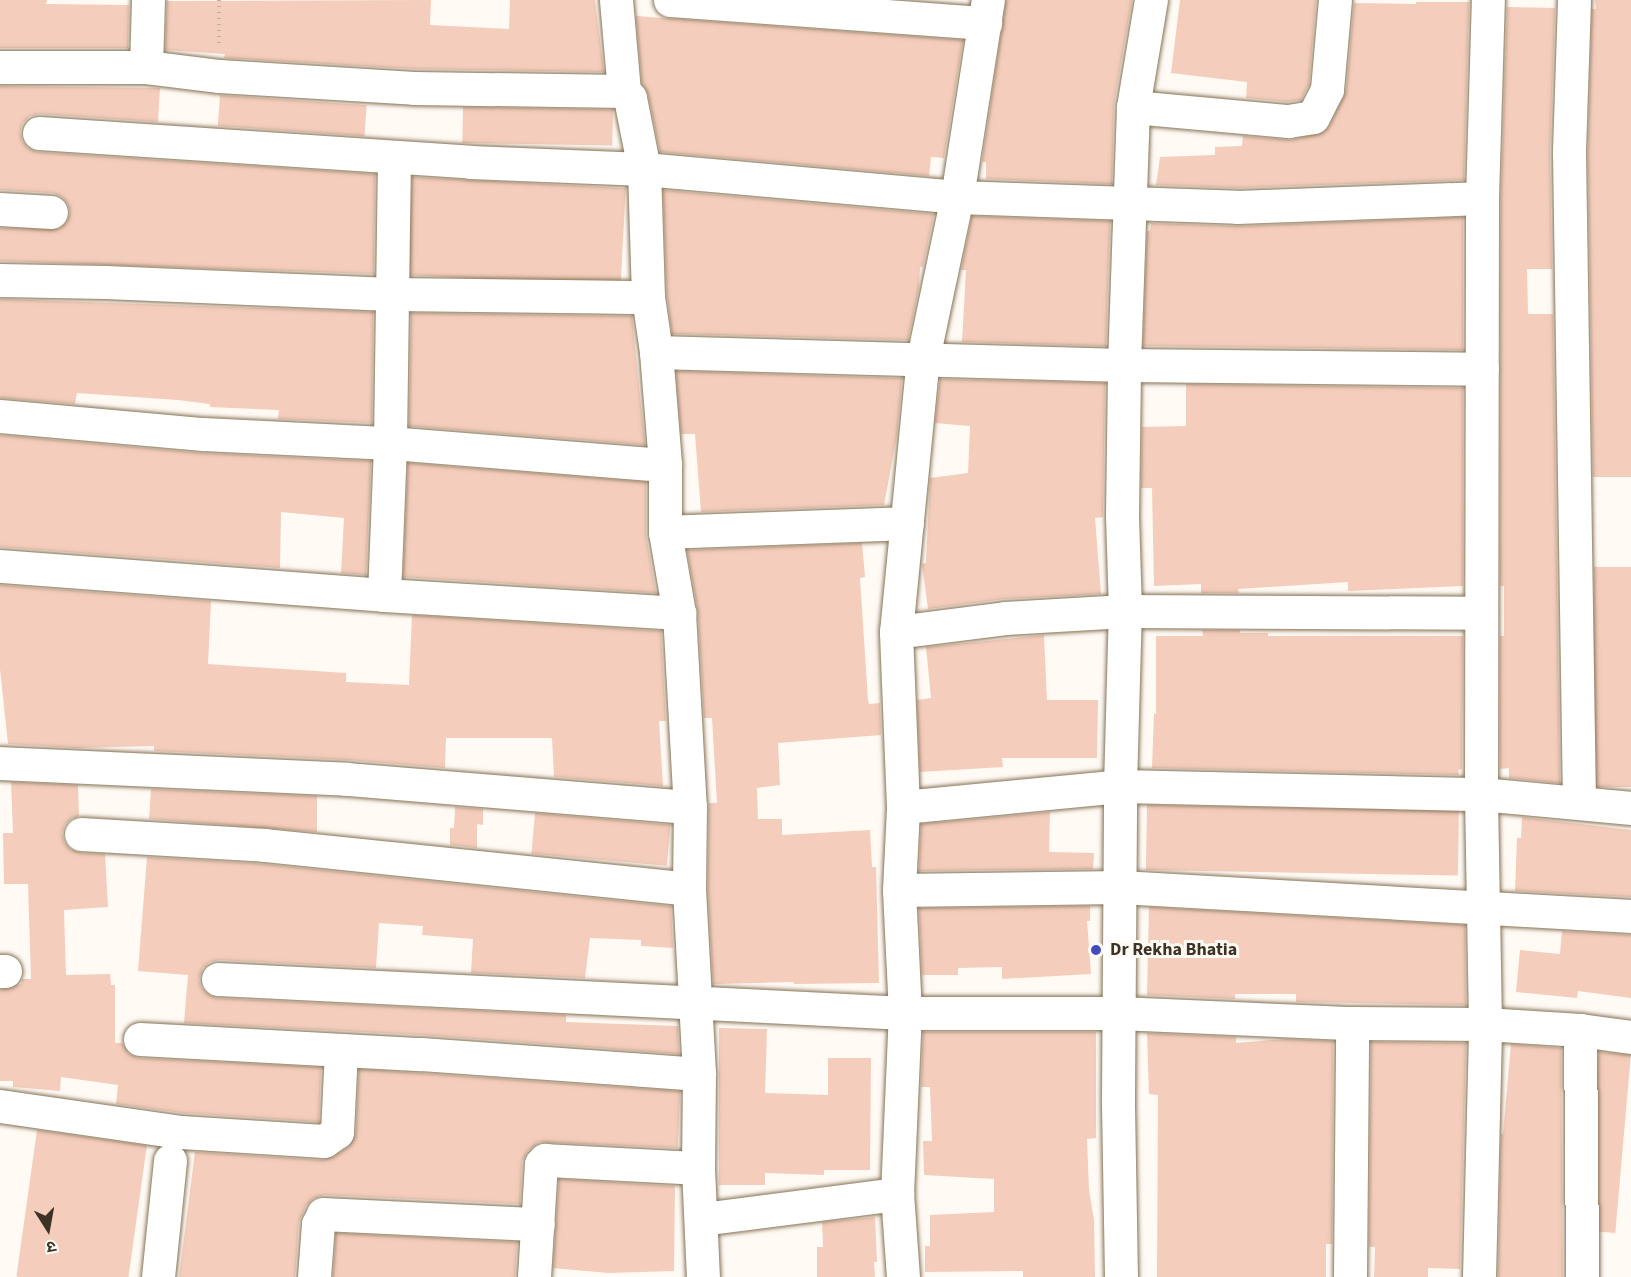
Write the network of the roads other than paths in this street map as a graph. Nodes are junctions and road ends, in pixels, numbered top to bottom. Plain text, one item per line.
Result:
1 (148, 0) edge
2 (616, 0) edge
3 (670, 0) edge
4 (1151, 0) edge
5 (1335, 0) edge
6 (1488, 0) edge
7 (1574, 0) edge
8 (986, 12) edge
9 (0, 67) edge
10 (146, 67) junction
11 (624, 91) junction
12 (1133, 107) junction
13 (39, 133) dead end
14 (394, 157) junction
15 (644, 169) junction
16 (957, 197) junction
17 (1482, 198) junction
18 (1131, 203) junction
19 (0, 209) edge
20 (51, 212) dead end
21 (0, 280) edge
22 (391, 294) junction
23 (648, 297) junction
24 (656, 352) junction
25 (923, 358) junction
26 (1124, 365) junction
27 (1482, 369) junction
28 (0, 416) edge
29 (390, 443) junction
30 (665, 465) junction
31 (907, 523) junction
32 (665, 532) junction
33 (0, 566) edge
34 (384, 595) junction
35 (1125, 610) junction
36 (679, 613) junction
37 (1481, 614) junction
38 (896, 632) junction
39 (0, 763) edge
40 (1120, 786) junction
41 (1481, 794) junction
42 (1579, 802) junction
43 (690, 807) junction
44 (903, 807) junction
45 (1631, 808) edge
46 (81, 834) dead end
47 (1120, 887) junction
48 (689, 889) junction
49 (899, 890) junction
50 (1482, 908) junction
51 (1631, 916) edge
52 (218, 979) dead end
53 (696, 1002) junction
54 (905, 1013) junction
55 (1119, 1013) junction
56 (1352, 1023) junction
57 (1485, 1024) junction
58 (1580, 1030) junction
59 (1631, 1037) edge
60 (140, 1039) dead end
61 (341, 1050) junction
62 (699, 1074) junction
63 (0, 1106) edge
64 (170, 1161) dead end
65 (698, 1168) junction
66 (897, 1194) junction
67 (702, 1219) junction
68 (538, 1224) junction
69 (158, 1277) edge
70 (314, 1277) edge
71 (534, 1277) edge
72 (703, 1277) edge
73 (903, 1277) edge
74 (1121, 1277) edge
75 (1350, 1277) edge
76 (1479, 1277) edge
77 (1582, 1277) edge

1 - 10 street
2 - 11 street
3 - 8 street
4 - 12 street
5 - 12 street
6 - 17 street
7 - 42 street
8 - 16 street
9 - 10 street
10 - 11 street
11 - 15 street
12 - 18 street
13 - 14 street
14 - 15 street
14 - 22 street
15 - 16 street
15 - 23 street
16 - 18 street
16 - 25 street
17 - 18 street
17 - 27 street
18 - 26 street
19 - 20 street
21 - 22 street
22 - 23 street
22 - 29 street
23 - 24 street
24 - 25 street
24 - 30 street
25 - 26 street
25 - 31 street
26 - 27 street
26 - 35 street
27 - 37 street
28 - 29 street
29 - 30 street
29 - 34 street
30 - 32 street
31 - 32 street
31 - 38 street
32 - 36 street
33 - 34 street
34 - 36 street
35 - 37 street
35 - 38 street
35 - 40 street
36 - 43 street
37 - 41 street
38 - 44 street
39 - 43 street
40 - 41 street
40 - 44 street
40 - 47 street
41 - 42 street
41 - 50 street
42 - 45 street
43 - 48 street
44 - 49 street
46 - 48 street
47 - 49 street
47 - 50 street
47 - 55 street
48 - 53 street
49 - 54 street
50 - 51 street
50 - 57 street
52 - 53 street
53 - 54 street
53 - 62 street
54 - 55 street
54 - 66 street
55 - 56 street
55 - 74 street
56 - 57 street
56 - 75 street
57 - 58 street
57 - 76 street
58 - 59 street
58 - 77 street
60 - 61 street
61 - 62 street
61 - 63 street
62 - 65 street
64 - 69 street
65 - 67 street
65 - 68 street
66 - 67 street
66 - 73 street
67 - 72 street
68 - 70 street
68 - 71 street

